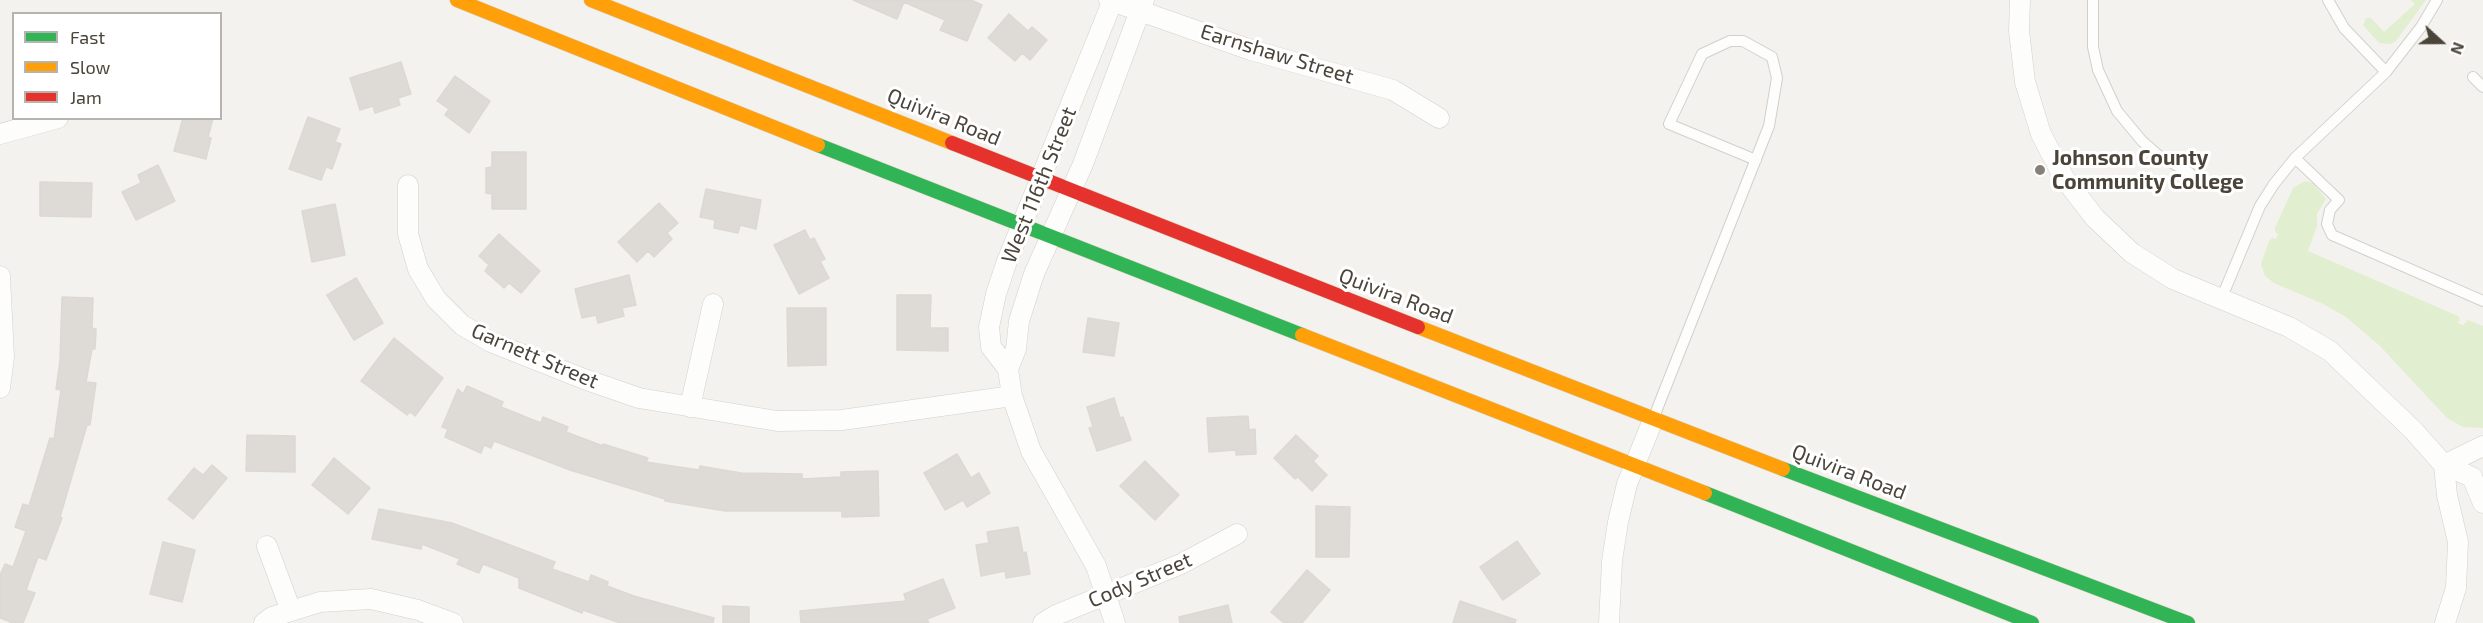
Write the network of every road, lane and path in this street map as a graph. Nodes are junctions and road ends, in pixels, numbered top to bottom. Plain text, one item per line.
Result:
1 (457, 0) edge
2 (591, 0) edge
3 (1112, 0) edge
4 (2020, 0) edge
5 (2093, 0) edge
6 (2328, 0) edge
7 (2437, 0) edge
8 (1142, 5) edge
9 (2386, 72) junction
10 (2473, 77) dead end
11 (2483, 87) edge
12 (1439, 118) dead end
13 (51, 120) edge
14 (0, 134) edge
15 (2295, 159) junction
16 (1756, 160) junction
17 (2190, 173) dead end
18 (1042, 179) junction
19 (408, 185) dead end
20 (1071, 190) junction
21 (1021, 226) junction
22 (1050, 237) junction
23 (0, 276) edge
24 (2222, 297) junction
25 (2483, 301) edge
26 (713, 304) dead end
27 (1008, 369) junction
28 (0, 388) edge
29 (1012, 396) junction
30 (690, 407) junction
31 (1653, 420) junction
32 (2483, 446) edge
33 (1634, 465) junction
34 (2444, 465) junction
35 (2483, 502) edge
36 (1237, 534) dead end
37 (267, 546) dead end
38 (1107, 594) junction
39 (291, 611) junction
40 (264, 623) edge
41 (453, 623) edge
42 (1043, 623) edge
43 (1114, 623) edge
44 (1609, 623) edge
45 (2032, 623) edge
46 (2188, 623) edge
47 (2445, 623) edge

1 - 21 main road
2 - 18 main road, Quivira Road
3 - 8 street, Earnshaw Street
3 - 18 street, West 116th Street
4 - 24 street
5 - 17 lane
6 - 9 lane
7 - 9 lane
8 - 12 street, Earnshaw Street
8 - 20 street, West 116th Street
9 - 15 lane
10 - 11 lane
13 - 14 street
15 - 24 lane
15 - 25 lane
16 - 16 lane
16 - 31 lane
18 - 20 main road, Quivira Road
18 - 21 street, West 116th Street
19 - 30 street, Garnett Street
20 - 22 street, West 116th Street
20 - 31 main road, Quivira Road
21 - 22 main road
21 - 27 street, West 116th Street
22 - 27 street, West 116th Street
22 - 33 main road
23 - 28 street
24 - 34 street
26 - 30 street
27 - 29 street, West 116th Street
29 - 30 street, Garnett Street
29 - 38 street, West 116th Street
31 - 33 street
31 - 46 main road, Quivira Road
32 - 34 street
33 - 44 street
33 - 45 main road
34 - 35 street
34 - 47 street
36 - 38 street, Cody Street
37 - 39 street
38 - 42 street, Cody Street
38 - 43 street, West 116th Street
39 - 40 street
39 - 41 street

